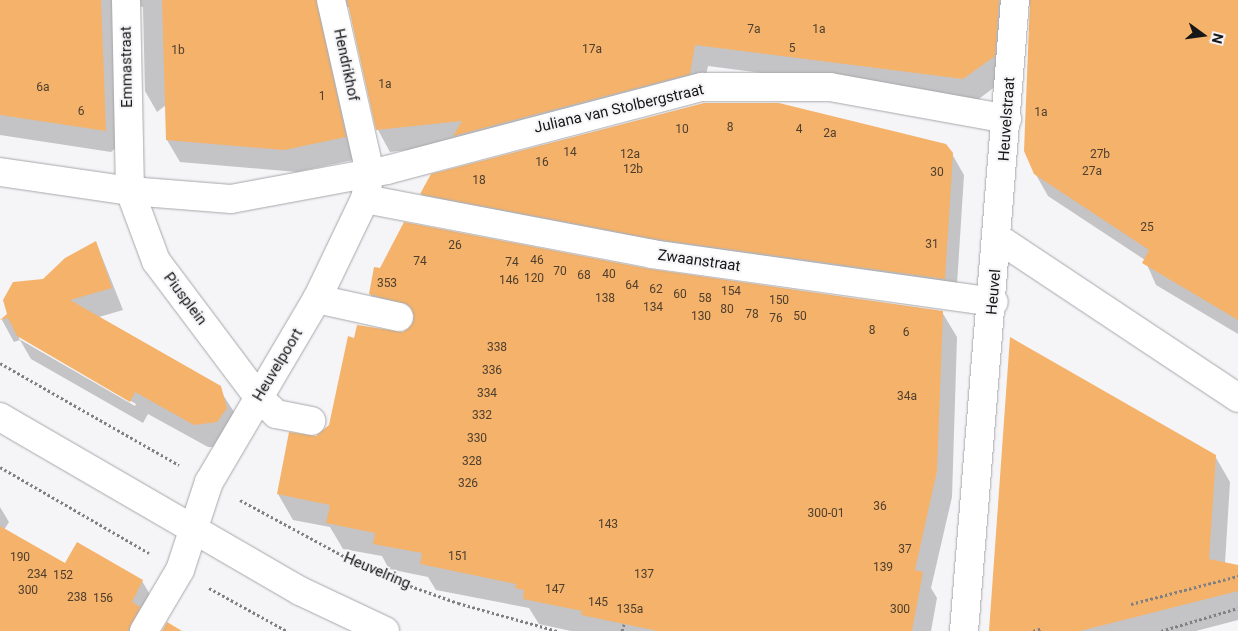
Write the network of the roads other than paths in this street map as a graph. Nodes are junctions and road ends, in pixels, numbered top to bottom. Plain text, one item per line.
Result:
1 (126, 0) edge
2 (332, 0) edge
3 (1015, 0) edge
4 (1007, 119) junction
5 (0, 172) edge
6 (373, 181) junction
7 (130, 191) junction
8 (999, 239) junction
9 (317, 300) junction
10 (994, 302) junction
11 (399, 317) dead end
12 (258, 397) junction
13 (1238, 398) edge
14 (0, 416) edge
15 (311, 422) dead end
16 (192, 531) junction
17 (144, 631) edge
18 (385, 631) edge
19 (964, 631) edge

1 - 7 street, Emmastraat
2 - 6 street, Hendrikhof
3 - 4 street, Heuvelstraat
4 - 6 street, Juliana van Stolbergstraat
4 - 8 street, Heuvelstraat
5 - 7 street
6 - 7 street
6 - 9 street, Heuvelpoort
6 - 10 street, Zwaanstraat
7 - 12 street, Piusplein
8 - 10 street, Heuvel
8 - 13 street
9 - 11 street
9 - 12 street, Heuvelpoort
10 - 19 street, Heuvel
12 - 15 street, Piusplein
12 - 16 street, Heuvelpoort
14 - 16 street
16 - 17 street, Heuvelpoort
16 - 18 street

